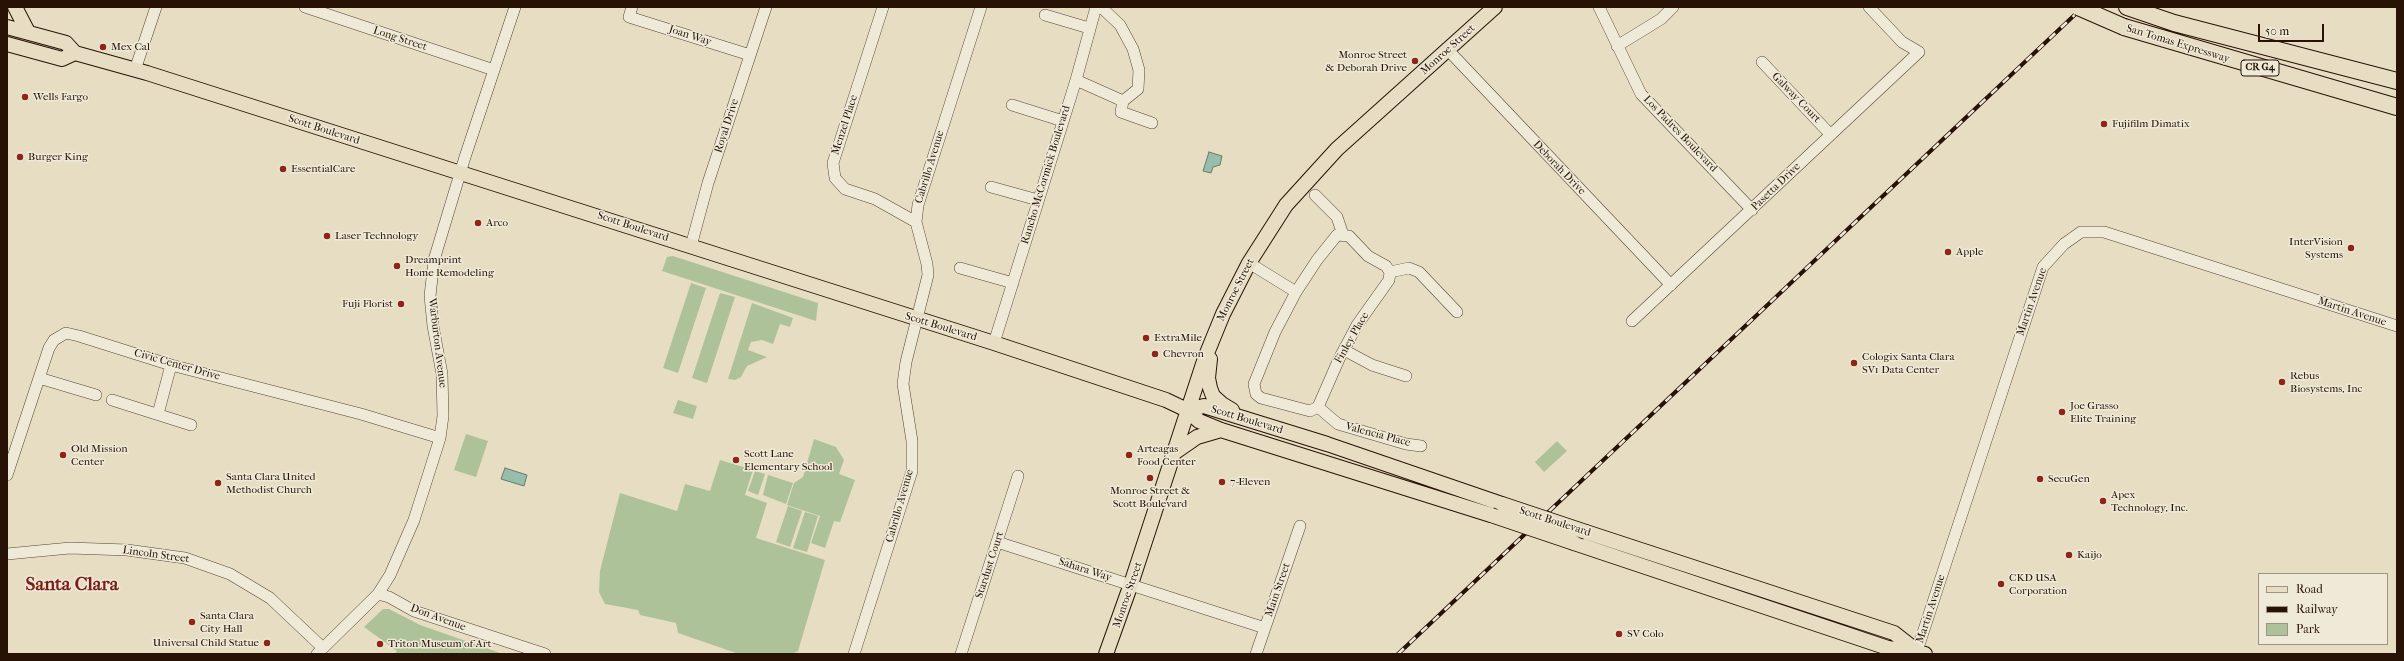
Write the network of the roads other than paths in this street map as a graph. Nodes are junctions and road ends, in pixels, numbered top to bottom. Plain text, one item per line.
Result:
1 (15, 7) edge
2 (156, 7) edge
3 (305, 7) edge
4 (515, 7) edge
5 (766, 7) edge
6 (883, 7) edge
7 (981, 7) edge
8 (1096, 7) edge
9 (1101, 7) edge
10 (1495, 7) edge
11 (1599, 7) edge
12 (1673, 7) edge
13 (1869, 7) edge
14 (2078, 7) edge
15 (2132, 9) edge
16 (631, 12) edge
17 (1045, 15) dead end
18 (7, 27) edge
19 (1088, 28) junction
20 (28, 32) junction
21 (7, 44) edge
22 (1617, 46) junction
23 (26, 50) junction
24 (1448, 50) junction
25 (75, 53) junction
26 (7, 56) edge
27 (750, 56) junction
28 (1762, 62) dead end
29 (135, 70) junction
30 (494, 70) junction
31 (1076, 80) junction
32 (2397, 81) edge
33 (1123, 100) junction
34 (1012, 105) dead end
35 (2396, 107) edge
36 (1063, 121) junction
37 (1152, 123) dead end
38 (1830, 134) junction
39 (460, 174) junction
40 (991, 187) dead end
41 (1315, 195) dead end
42 (1038, 200) junction
43 (1752, 210) junction
44 (916, 222) junction
45 (1343, 235) junction
46 (691, 246) junction
47 (1249, 263) junction
48 (960, 268) dead end
49 (1390, 272) junction
50 (1013, 283) junction
51 (1670, 285) junction
52 (1296, 292) junction
53 (1457, 312) dead end
54 (917, 319) junction
55 (1632, 321) dead end
56 (2397, 326) edge
57 (1212, 338) junction
58 (994, 343) junction
59 (1344, 350) junction
60 (171, 365) junction
61 (1406, 376) dead end
62 (39, 378) junction
63 (96, 395) dead end
64 (112, 400) dead end
65 (1318, 407) junction
66 (1187, 410) junction
67 (158, 414) junction
68 (1251, 421) junction
69 (191, 425) dead end
70 (1221, 430) junction
71 (440, 438) junction
72 (1421, 446) dead end
73 (1174, 453) junction
74 (7, 475) edge
75 (1018, 476) dead end
76 (1300, 526) dead end
77 (997, 542) junction
78 (7, 554) edge
79 (1131, 584) junction
80 (378, 594) junction
81 (1265, 628) junction
82 (320, 651) edge
83 (1919, 653) edge
84 (545, 654) edge
85 (854, 654) edge
86 (961, 654) edge
87 (1106, 654) edge
88 (1256, 654) edge

1 - 20 main road
2 - 29 street
3 - 30 street, Long Street
4 - 30 street, Warburton Avenue
5 - 27 street, Royal Drive
6 - 44 street, Menzel Place
7 - 44 street, Cabrillo Avenue
8 - 19 street, Rancho McCormick Boulevard
9 - 33 street
10 - 24 main road, Monroe Street
11 - 22 street, Los Padres Boulevard
12 - 22 street
13 - 38 street, Pasetta Drive
14 - 35 highway, San Tomas Expressway / CR G4, bridge
15 - 32 highway, San Tomas Expressway / CR G4
16 - 27 street, Joan Way
17 - 19 street
18 - 20 main road, Scott Boulevard
19 - 31 street, Rancho McCormick Boulevard
20 - 25 main road, Scott Boulevard
21 - 23 main road, Scott Boulevard
22 - 43 street, Los Padres Boulevard
23 - 25 main road, Scott Boulevard
23 - 26 main road
24 - 47 main road, Monroe Street
24 - 51 street, Deborah Drive
25 - 29 main road, Scott Boulevard
27 - 46 street, Royal Drive
28 - 38 street, Galway Court
29 - 39 main road, Scott Boulevard
30 - 39 street, Warburton Avenue
31 - 33 street
31 - 36 street, Rancho McCormick Boulevard
33 - 37 street
34 - 36 street
36 - 42 street, Rancho McCormick Boulevard
38 - 43 street, Pasetta Drive
39 - 46 main road, Scott Boulevard
39 - 71 street, Warburton Avenue
40 - 42 street
41 - 45 street
42 - 50 street, Rancho McCormick Boulevard
43 - 51 street, Pasetta Drive
44 - 54 street, Cabrillo Avenue
45 - 49 street
45 - 52 street
46 - 54 main road, Scott Boulevard
47 - 52 street
47 - 57 main road, Monroe Street
48 - 50 street
49 - 53 street
49 - 59 street, Finley Place
50 - 58 street, Rancho McCormick Boulevard
51 - 55 street, Pasetta Drive
52 - 65 street
54 - 58 main road, Scott Boulevard
54 - 85 street, Cabrillo Avenue
56 - 83 street, Martin Avenue
57 - 66 main road, Monroe Street
57 - 68 main road
58 - 66 main road, Scott Boulevard
59 - 61 street
59 - 65 street, Finley Place
60 - 62 street, Civic Center Drive
60 - 67 street
60 - 71 street, Civic Center Drive
62 - 63 street
62 - 74 street, Civic Center Drive
64 - 67 street
65 - 72 street, Valencia Place
66 - 68 main road, Scott Boulevard
66 - 70 main road, Scott Boulevard
66 - 73 main road, Monroe Street
67 - 69 street
68 - 83 main road, Scott Boulevard, bridge
70 - 73 main road
70 - 83 main road, Scott Boulevard, bridge
71 - 80 street, Warburton Avenue
73 - 79 main road, Monroe Street
75 - 77 street, Stardust Court
76 - 81 street, Main Street
77 - 79 street, Sahara Way
77 - 86 street, Stardust Court
78 - 82 street, Lincoln Street
79 - 81 street, Sahara Way
79 - 87 main road, Monroe Street
80 - 82 street, Warburton Avenue
80 - 84 street, Don Avenue
81 - 88 street, Main Street

